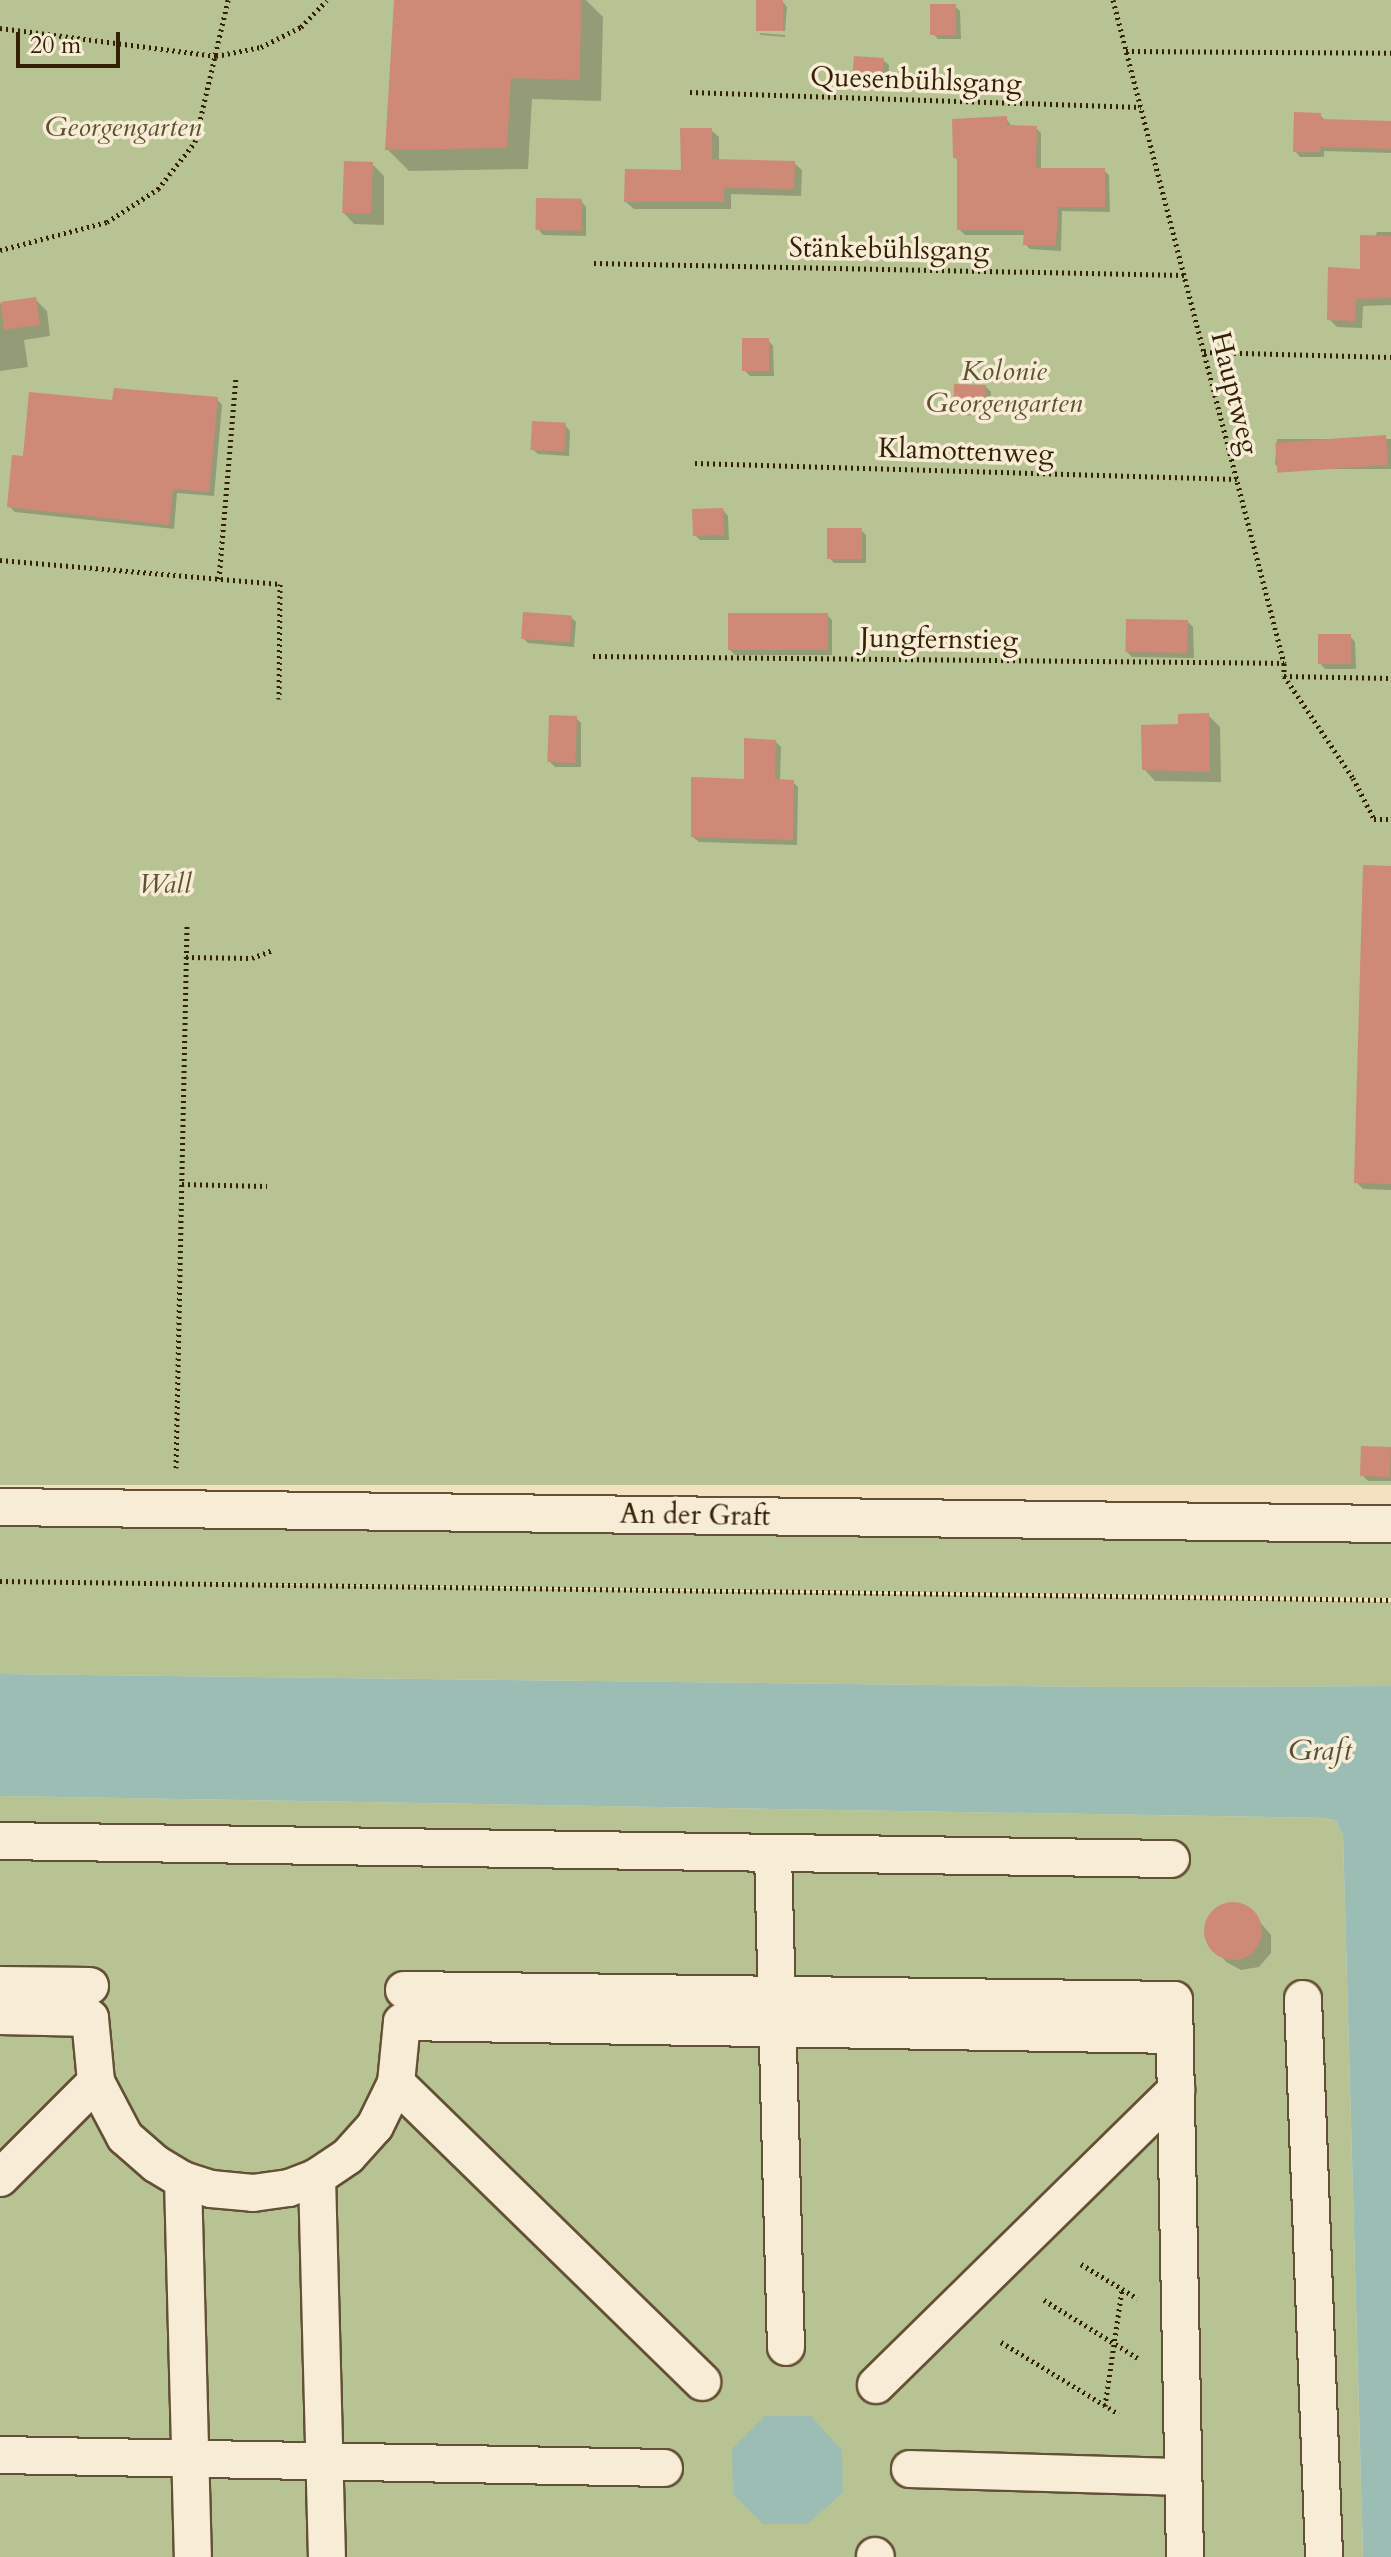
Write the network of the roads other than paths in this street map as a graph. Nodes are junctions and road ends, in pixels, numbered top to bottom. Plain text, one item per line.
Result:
1 (0, 1507) edge
2 (1391, 1524) edge
3 (0, 1841) edge
4 (773, 1853) junction
5 (1171, 1859) dead end
6 (0, 1985) edge
7 (90, 1986) dead end
8 (404, 1990) dead end
9 (1303, 1999) dead end
10 (777, 2012) junction
11 (0, 2016) edge
12 (96, 2082) junction
13 (396, 2083) junction
14 (1176, 2090) junction
15 (317, 2177) junction
16 (0, 2178) edge
17 (183, 2180) junction
18 (786, 2347) dead end
19 (702, 2382) dead end
20 (876, 2385) dead end
21 (0, 2455) edge
22 (190, 2458) junction
23 (325, 2461) junction
24 (664, 2468) dead end
25 (910, 2469) dead end
26 (1183, 2477) junction
27 (193, 2557) edge
28 (327, 2557) edge
29 (1185, 2557) edge
30 (1324, 2557) edge

1 - 2 street, An der Graft
3 - 4 street
4 - 5 street
4 - 10 street
6 - 7 street
8 - 10 street
9 - 30 street
10 - 13 street
10 - 14 street
10 - 18 street
11 - 12 street
12 - 16 street
12 - 17 street
13 - 15 street
13 - 19 street
14 - 20 street
14 - 26 street
15 - 17 street
15 - 23 street
17 - 22 street
21 - 22 street
22 - 23 street
22 - 27 street
23 - 24 street
23 - 28 street
25 - 26 street
26 - 29 street

